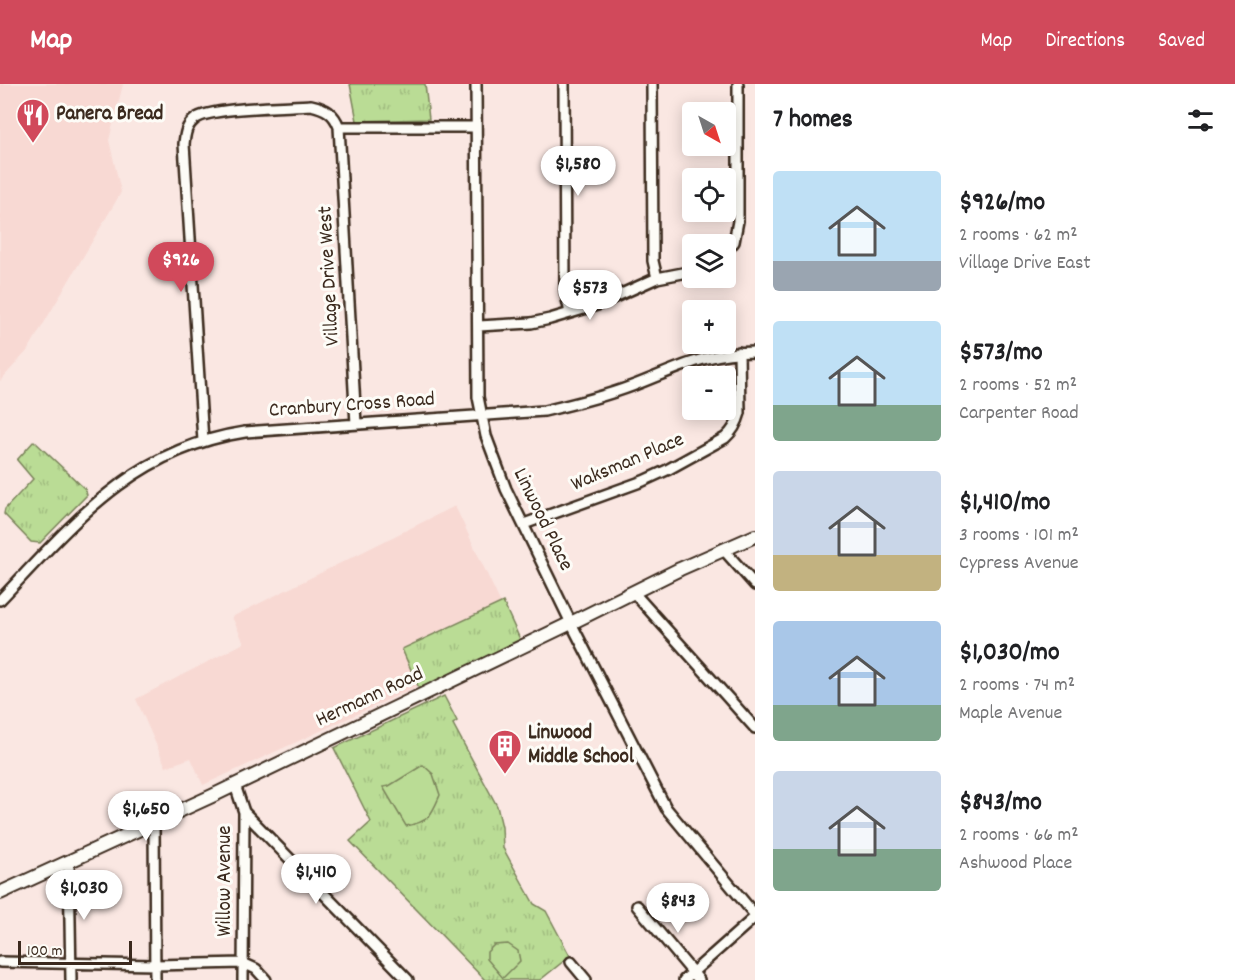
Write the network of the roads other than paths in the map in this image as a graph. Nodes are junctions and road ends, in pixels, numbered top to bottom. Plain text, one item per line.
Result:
1 (476, 84) edge
2 (564, 84) edge
3 (652, 84) edge
4 (738, 84) edge
5 (339, 127) junction
6 (476, 127) junction
7 (736, 234) edge
8 (682, 273) edge
9 (657, 278) junction
10 (570, 314) junction
11 (479, 326) junction
12 (739, 352) junction
13 (755, 352) edge
14 (481, 416) junction
15 (356, 424) junction
16 (203, 441) junction
17 (524, 524) junction
18 (755, 537) edge
19 (723, 549) junction
20 (755, 585) edge
21 (634, 593) junction
22 (0, 600) edge
23 (571, 623) junction
24 (755, 728) edge
25 (235, 785) junction
26 (244, 812) junction
27 (154, 822) junction
28 (69, 862) junction
29 (0, 893) edge
30 (637, 906) dead end
31 (755, 916) edge
32 (0, 962) edge
33 (572, 962) dead end
34 (71, 963) junction
35 (243, 963) junction
36 (155, 965) junction
37 (696, 976) edge
38 (71, 980) edge
39 (155, 980) edge
40 (243, 980) edge
41 (266, 980) edge
42 (408, 980) edge
43 (586, 980) edge
44 (684, 980) edge

1 - 6 street, Linwood Place
2 - 10 street
3 - 9 street
4 - 7 street
5 - 6 street
5 - 15 street, Village Drive West
5 - 16 street
6 - 11 street, Linwood Place
8 - 9 street
9 - 10 street
10 - 11 street
11 - 14 street, Linwood Place
12 - 13 street, Cranbury Cross Road
12 - 14 street, Cranbury Cross Road
12 - 17 street, Waksman Place
14 - 15 street, Cranbury Cross Road
14 - 17 street, Linwood Place
15 - 16 street, Cranbury Cross Road
16 - 22 street, Cranbury Cross Road
17 - 23 street, Linwood Place
18 - 19 street, Hermann Road
19 - 20 street
19 - 21 street, Hermann Road
21 - 23 street, Hermann Road
21 - 24 street
23 - 25 street, Hermann Road
23 - 31 street, Linwood Place
25 - 26 street, Willow Avenue
25 - 27 street, Hermann Road
26 - 35 street, Willow Avenue
26 - 42 street
27 - 28 street, Hermann Road
27 - 36 street
28 - 29 street, Hermann Road
28 - 34 street
30 - 37 street
31 - 37 street
32 - 34 street
33 - 43 street
34 - 36 street
34 - 38 street
35 - 36 street
35 - 40 street, Willow Avenue
35 - 41 street
36 - 39 street
37 - 44 street

